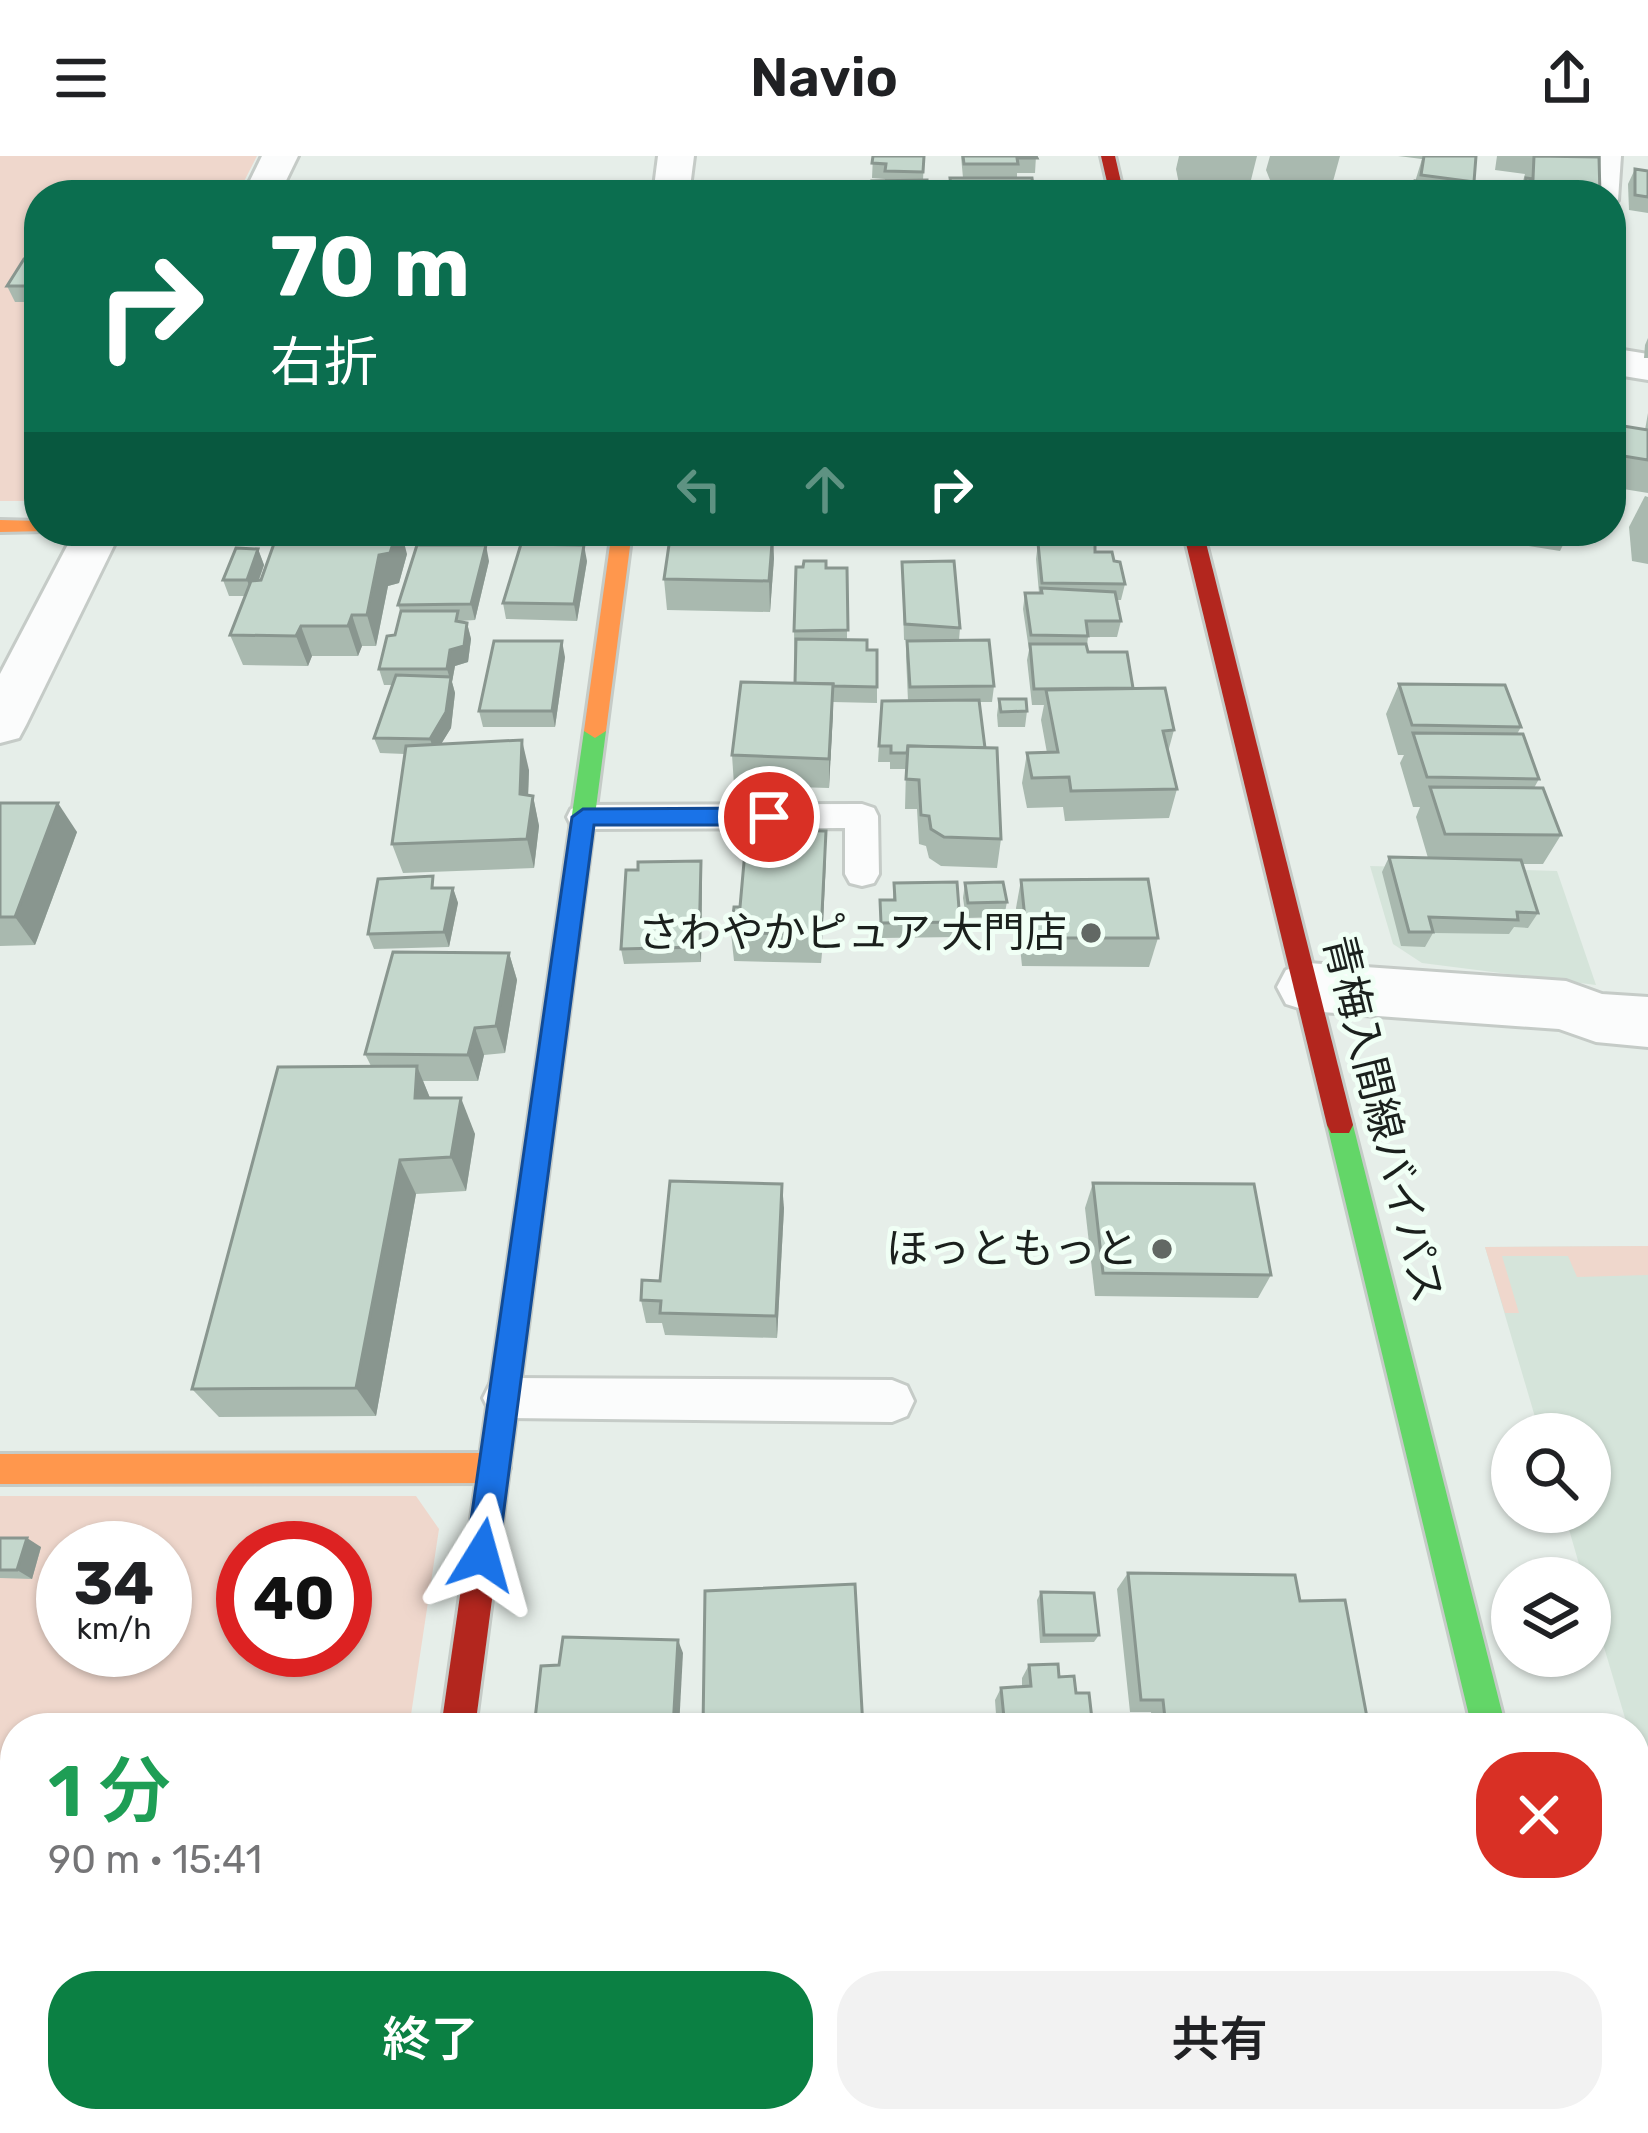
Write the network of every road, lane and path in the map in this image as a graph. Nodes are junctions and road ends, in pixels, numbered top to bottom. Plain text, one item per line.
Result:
1 (90, 546) edge
2 (620, 546) edge
3 (1197, 546) edge
4 (0, 725) edge
5 (583, 817) junction
6 (862, 874) dead end
7 (1308, 987) junction
8 (1648, 1022) edge
9 (505, 1398) junction
10 (892, 1401) dead end
11 (494, 1468) junction
12 (0, 1469) edge
13 (460, 1713) edge
14 (1486, 1713) edge

1 - 4 street
2 - 5 street
3 - 7 street, 青梅入間線バイパス
5 - 6 lane
5 - 9 street
7 - 8 street
7 - 14 street, 青梅入間線バイパス
9 - 10 lane
9 - 11 street
11 - 12 street
11 - 13 street

